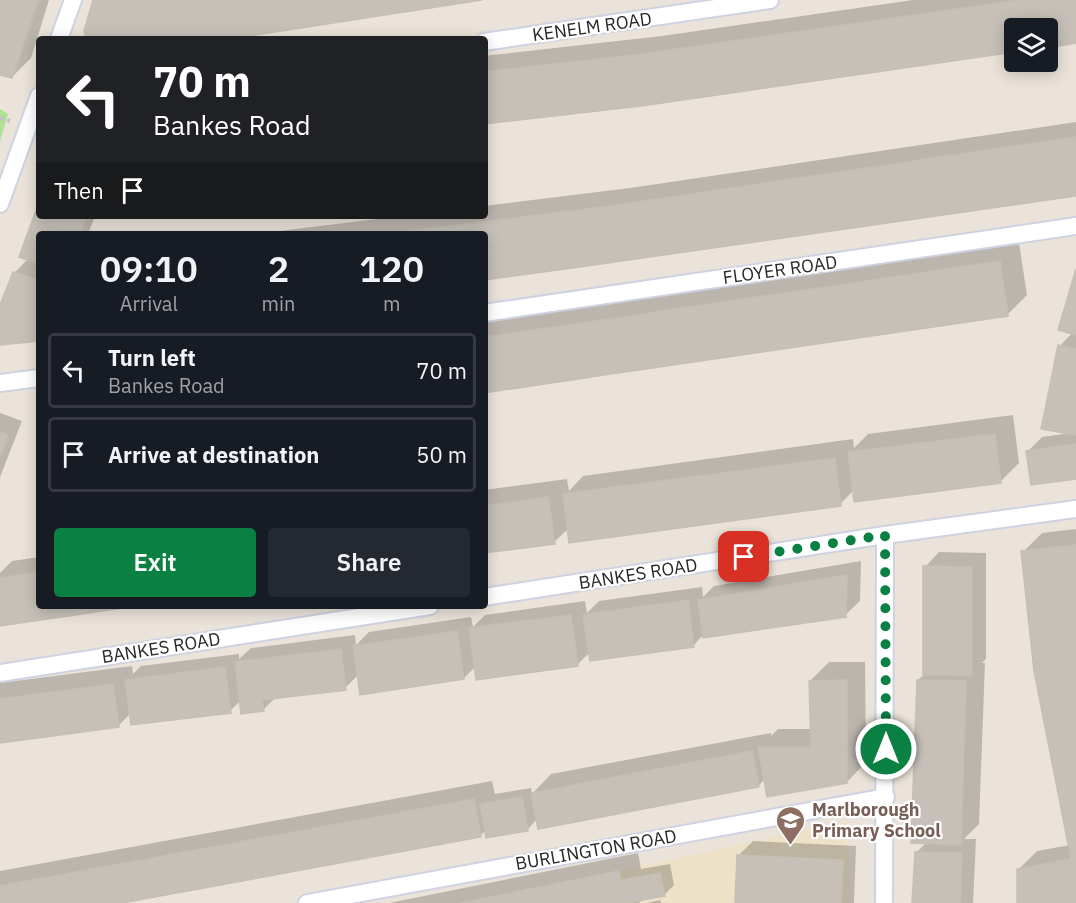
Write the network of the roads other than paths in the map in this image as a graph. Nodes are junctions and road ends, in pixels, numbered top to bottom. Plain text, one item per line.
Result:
1 (73, 0) edge
2 (770, 0) edge
3 (60, 36) edge
4 (488, 41) edge
5 (36, 106) edge
6 (0, 204) edge
7 (1076, 226) edge
8 (488, 312) edge
9 (36, 378) edge
10 (0, 383) edge
11 (1076, 509) edge
12 (885, 535) junction
13 (488, 596) edge
14 (411, 609) edge
15 (0, 673) edge
16 (886, 797) junction
17 (307, 903) edge
18 (885, 903) edge

1 - 3 street
2 - 4 street, KENELM ROAD
5 - 6 street
7 - 8 street, FLOYER ROAD
9 - 10 street
11 - 12 street, BANKES ROAD
12 - 13 street, BANKES ROAD
12 - 16 street
14 - 15 street, BANKES ROAD
16 - 17 street, BURLINGTON ROAD
16 - 18 street

